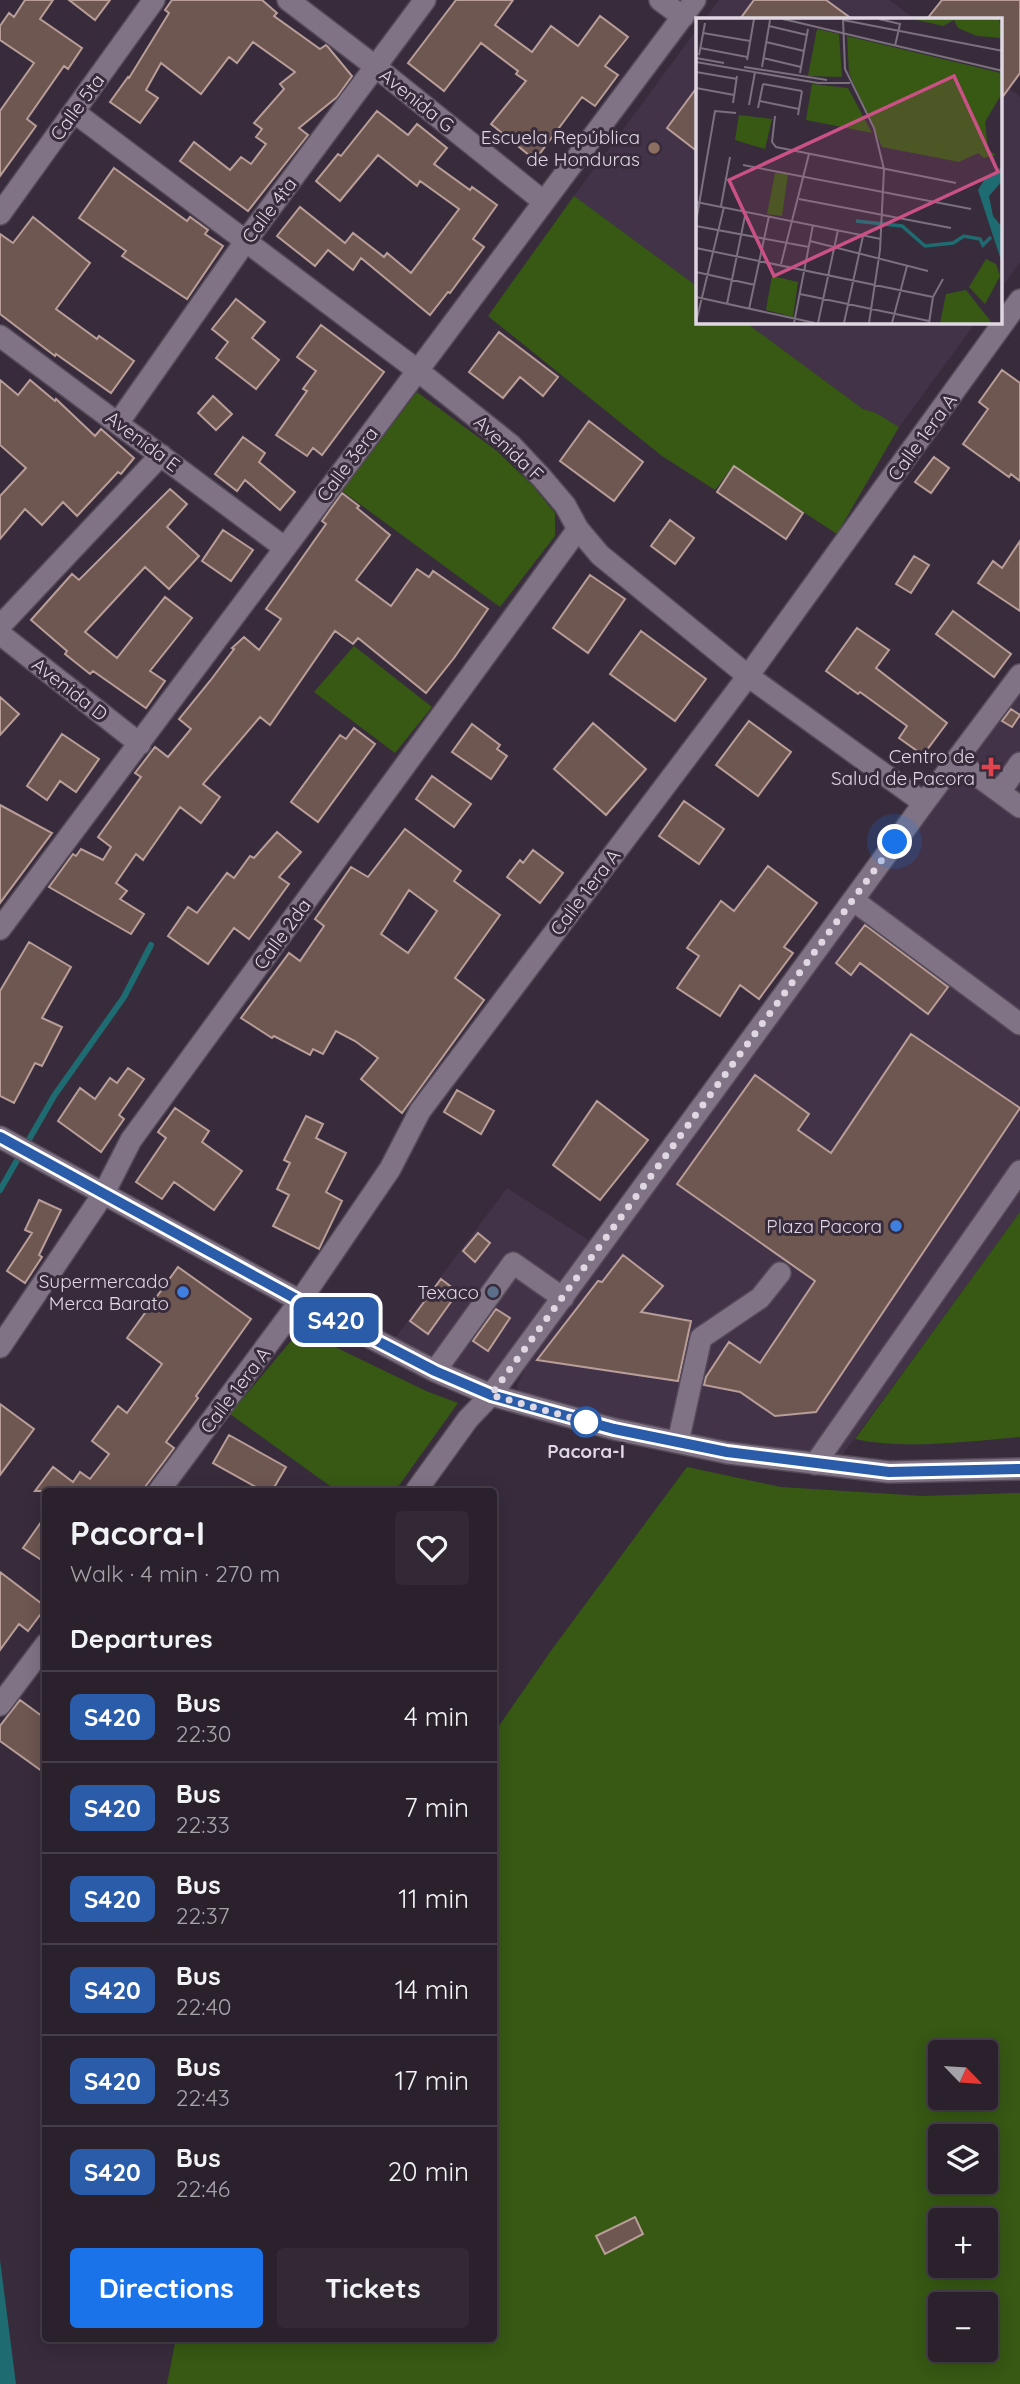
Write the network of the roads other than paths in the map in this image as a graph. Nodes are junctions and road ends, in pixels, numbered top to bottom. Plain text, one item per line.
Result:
1 (154, 0) edge
2 (288, 0) edge
3 (425, 0) edge
4 (660, 0) edge
5 (689, 9) edge
6 (376, 67) junction
7 (74, 112) junction
8 (544, 202) junction
9 (0, 214) edge
10 (245, 242) junction
11 (1020, 300) edge
12 (0, 336) edge
13 (417, 370) junction
14 (118, 423) junction
15 (161, 455) junction
16 (578, 529) junction
17 (285, 548) junction
18 (0, 626) edge
19 (0, 634) edge
20 (1020, 675) edge
21 (748, 676) junction
22 (140, 744) junction
23 (956, 760) junction
24 (1020, 763) edge
25 (1000, 792) junction
26 (924, 803) junction
27 (1020, 807) edge
28 (853, 900) junction
29 (0, 929) edge
30 (1020, 1024) edge
31 (1, 1137) edge
32 (1020, 1171) edge
33 (104, 1193) junction
34 (780, 1273) dead end
35 (563, 1298) junction
36 (300, 1301) junction
37 (0, 1347) edge
38 (435, 1371) junction
39 (491, 1395) junction
40 (678, 1442) junction
41 (815, 1464) junction
42 (1020, 1469) edge
43 (161, 1488) edge
44 (418, 1488) edge
45 (42, 1649) edge
46 (0, 1705) edge

1 - 7 street, Calle 5ta
2 - 6 street, Avenida G
3 - 6 street, Calle 4ta
4 - 5 street
5 - 8 street, Calle 3era
6 - 8 street, Avenida G
6 - 10 street, Calle 4ta
7 - 9 street, Calle 5ta
7 - 10 street, Avenida F
8 - 13 street, Calle 3era
10 - 13 street, Avenida F
10 - 14 street, Calle 4ta
11 - 21 street, Calle 1era A
12 - 14 street, Avenida E
13 - 16 street, Avenida F
13 - 17 street, Calle 3era
14 - 15 street, Avenida E
15 - 17 street, Avenida E
15 - 18 street
16 - 21 street, Avenida F
16 - 33 street, Calle 2da
17 - 22 street, Calle 3era
19 - 22 street, Avenida D
20 - 23 street
21 - 26 street, Avenida F
21 - 36 street, Calle 1era A
22 - 29 street, Calle 3era
23 - 25 street
23 - 26 street
24 - 25 street
25 - 27 street
26 - 28 street
28 - 30 street
28 - 35 street
31 - 33 street
32 - 41 street
33 - 36 street
33 - 37 street, Calle 2da
34 - 40 street
35 - 38 street
35 - 39 street
36 - 38 street
36 - 43 street, Calle 1era A
38 - 39 street
39 - 40 street
39 - 44 street
40 - 41 street
41 - 42 street
45 - 46 street

